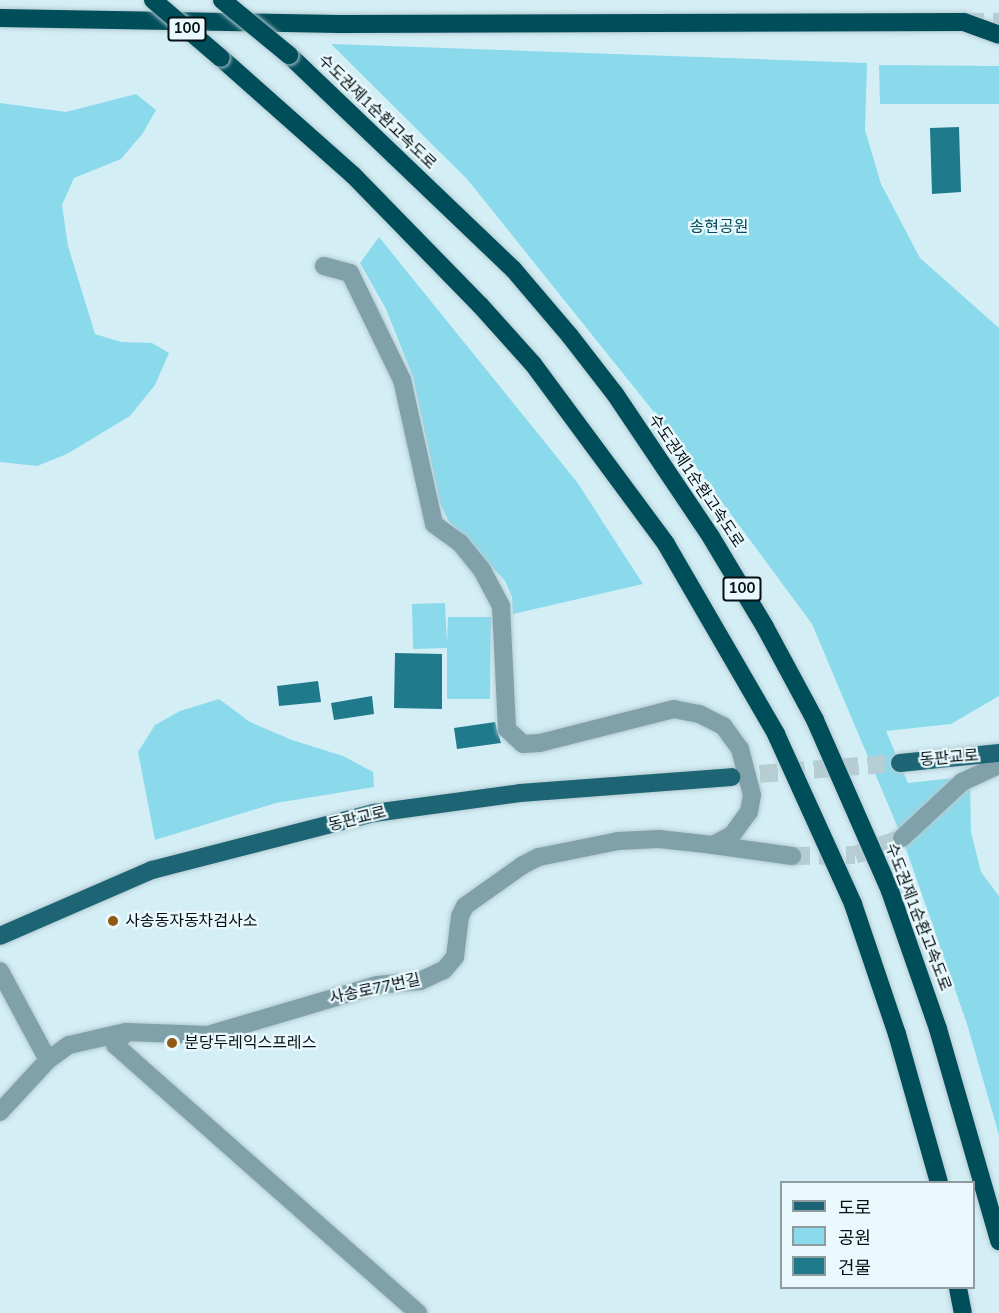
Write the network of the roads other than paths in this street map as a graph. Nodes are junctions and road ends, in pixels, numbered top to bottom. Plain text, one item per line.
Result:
1 (153, 0) edge
2 (222, 0) edge
3 (0, 18) edge
4 (999, 35) edge
5 (324, 266) dead end
6 (999, 753) edge
7 (900, 763) tunnel mouth
8 (999, 765) edge
9 (731, 777) tunnel mouth
10 (902, 838) tunnel mouth
11 (713, 845) junction
12 (792, 856) tunnel mouth
13 (0, 936) edge
14 (0, 971) edge
15 (126, 1032) junction
16 (48, 1060) junction
17 (0, 1112) edge
18 (939, 1181) edge
19 (999, 1241) edge
20 (958, 1289) edge
21 (418, 1313) edge
22 (963, 1313) edge

1 - 18 highway, 100, bridge
2 - 19 highway, 수도권제1순환고속도로 / 100, bridge
3 - 4 highway
5 - 11 street
6 - 7 main road, 동판교로
8 - 10 street
9 - 13 main road, 동판교로
11 - 12 street, 사송로77번길
11 - 15 street, 사송로77번길
14 - 16 street
15 - 16 street, 사송로77번길
15 - 21 street
16 - 17 street, 사송로77번길
20 - 22 highway

